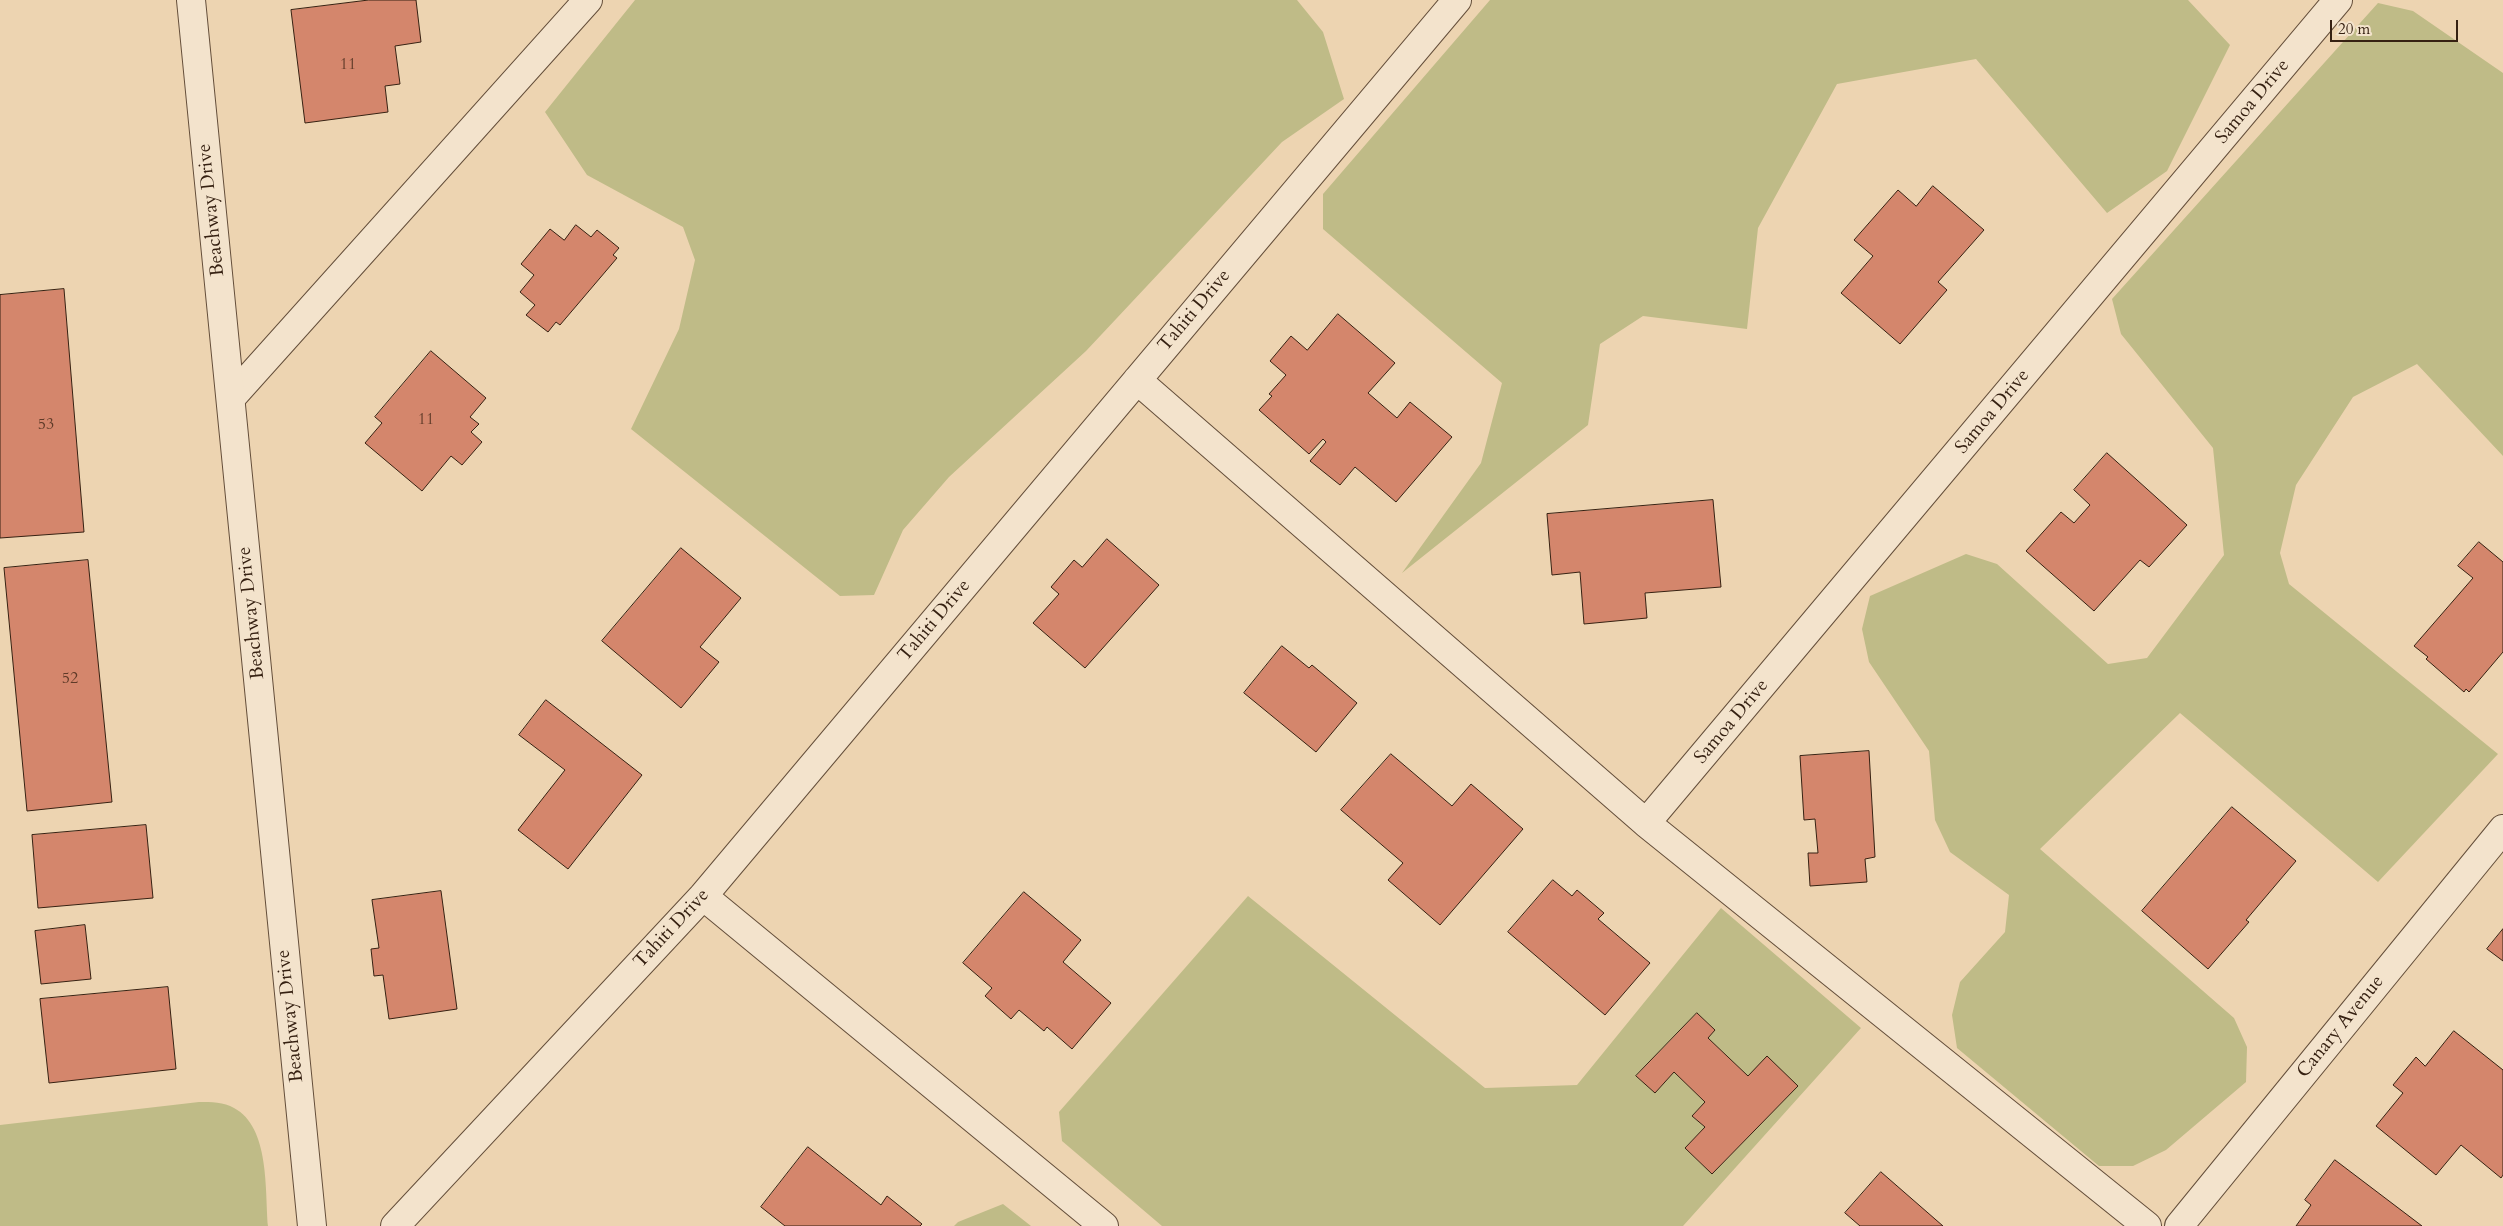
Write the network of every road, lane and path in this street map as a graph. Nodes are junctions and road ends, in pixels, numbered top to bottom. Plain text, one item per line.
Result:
1 (191, 0) edge
2 (588, 0) edge
3 (1457, 0) edge
4 (2338, 0) edge
5 (1137, 380) junction
6 (231, 398) junction
7 (1646, 823) junction
8 (2503, 828) edge
9 (703, 896) junction
10 (312, 1226) edge
11 (395, 1226) edge
12 (1104, 1226) edge
13 (2147, 1226) edge
14 (2180, 1226) edge

1 - 6 street, Beachway Drive
2 - 6 street
3 - 5 street, Tahiti Drive
4 - 7 street, Samoa Drive
5 - 7 street
5 - 9 street, Tahiti Drive
6 - 10 street, Beachway Drive
7 - 13 street
8 - 14 street, Canary Avenue
9 - 11 street, Tahiti Drive
9 - 12 street

